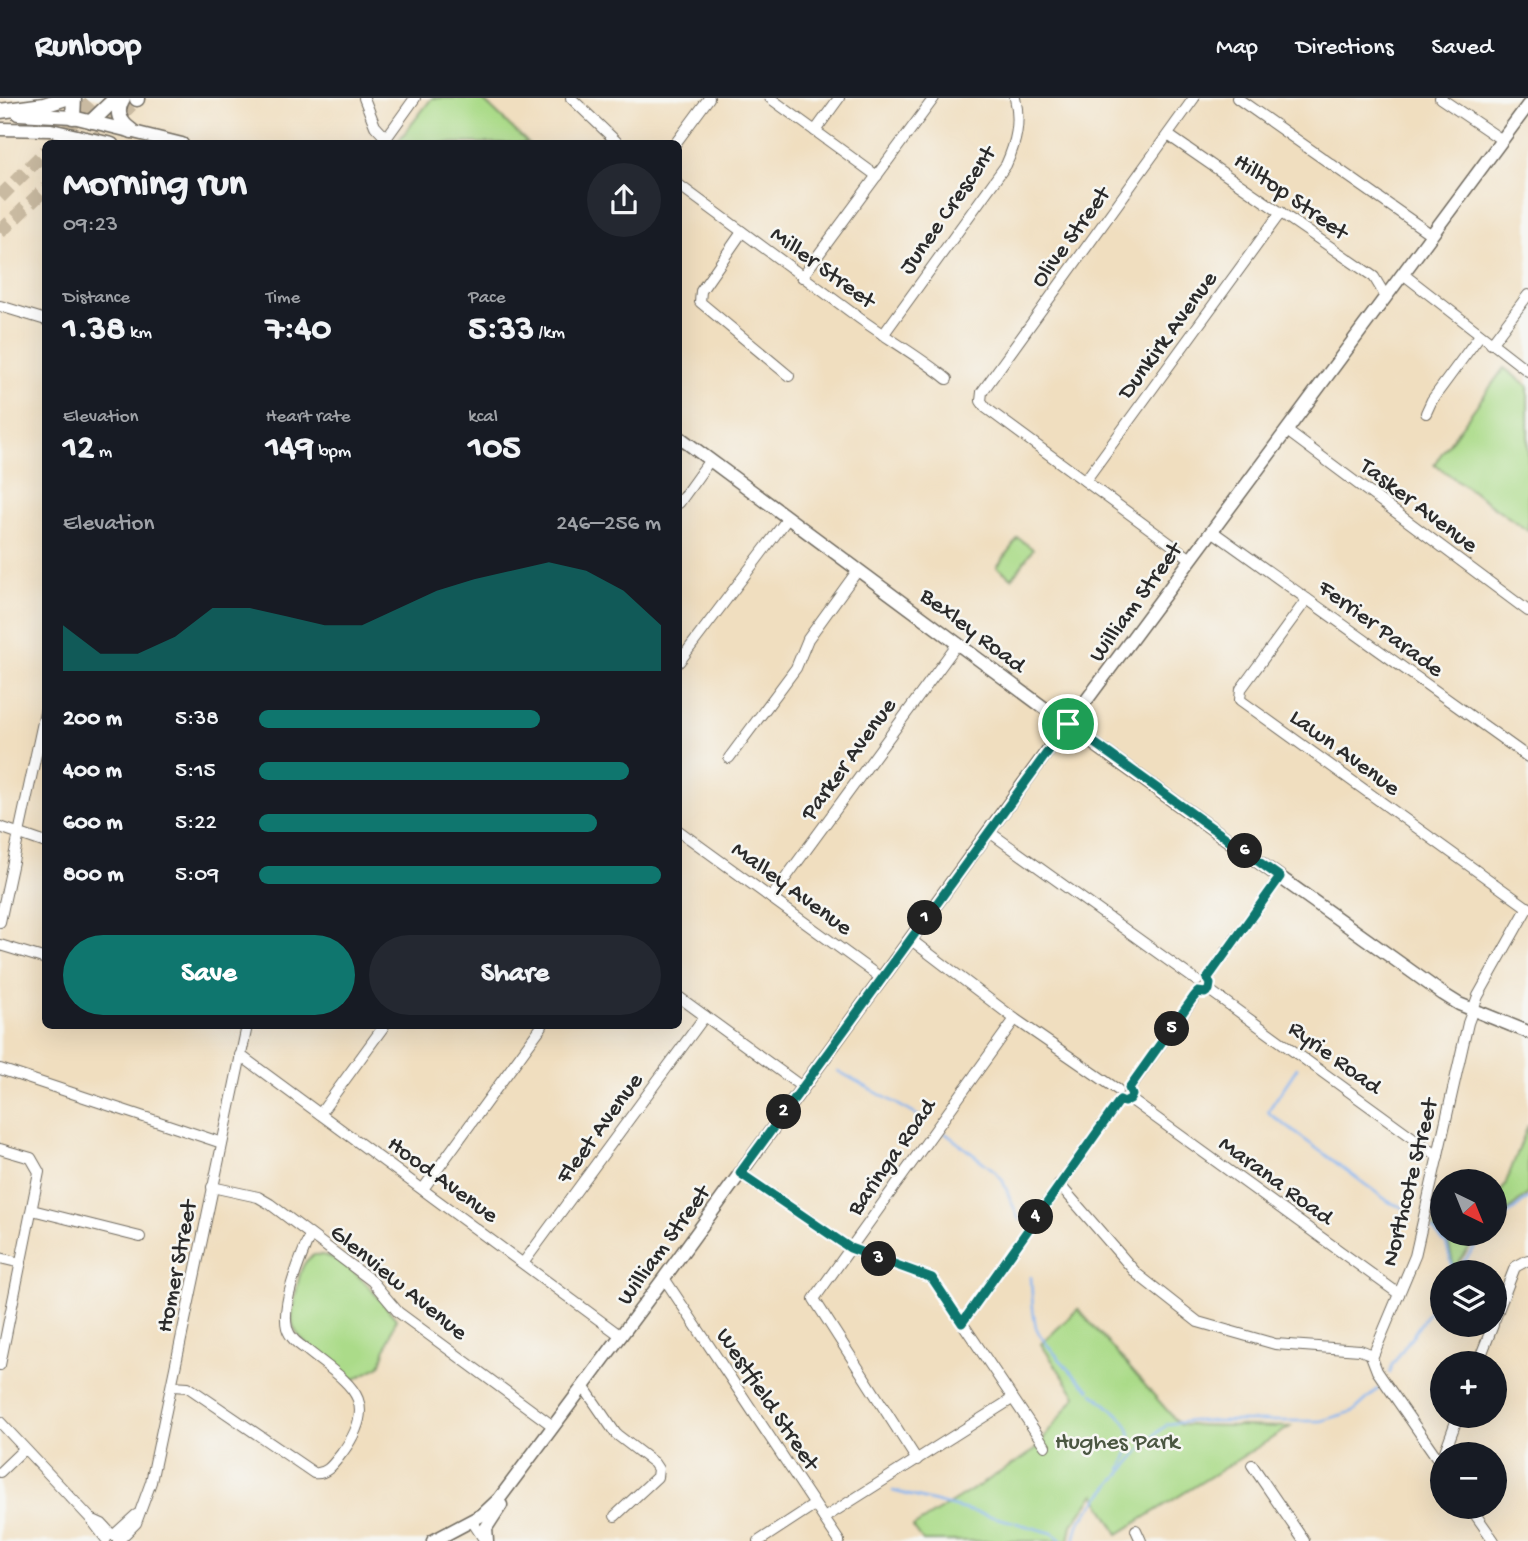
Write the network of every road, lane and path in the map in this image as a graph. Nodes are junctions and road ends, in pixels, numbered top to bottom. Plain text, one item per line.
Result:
1 (66, 98) edge
2 (74, 98) edge
3 (116, 98) edge
4 (123, 98) edge
5 (364, 98) edge
6 (415, 98) edge
7 (571, 98) edge
8 (709, 98) edge
9 (770, 98) edge
10 (839, 98) edge
11 (934, 98) edge
12 (1015, 98) edge
13 (1194, 98) edge
14 (1237, 98) edge
15 (1440, 98) edge
16 (1528, 105) edge
17 (2, 114) edge
18 (73, 117) junction
19 (0, 129) edge
20 (132, 131) junction
21 (815, 131) junction
22 (81, 133) edge
23 (1167, 135) junction
24 (101, 140) edge
25 (166, 140) edge
26 (383, 140) edge
27 (385, 140) edge
28 (614, 140) edge
29 (679, 140) edge
30 (1502, 140) junction
31 (877, 176) junction
32 (682, 187) edge
33 (1281, 212) junction
34 (742, 232) junction
35 (1432, 234) junction
36 (1403, 274) junction
37 (802, 277) junction
38 (1528, 295) edge
39 (1386, 297) junction
40 (0, 306) edge
41 (42, 319) edge
42 (883, 335) junction
43 (1480, 335) junction
44 (1491, 344) junction
45 (1528, 371) edge
46 (789, 376) dead end
47 (947, 379) dead end
48 (1426, 413) dead end
49 (1287, 431) junction
50 (682, 439) edge
51 (710, 460) junction
52 (1085, 481) junction
53 (682, 499) edge
54 (789, 518) junction
55 (1212, 531) junction
56 (1191, 559) junction
57 (858, 570) junction
58 (1307, 599) junction
59 (1528, 611) edge
60 (958, 643) junction
61 (682, 658) edge
62 (1068, 724) junction
63 (42, 746) edge
64 (1528, 757) edge
65 (729, 758) dead end
66 (0, 827) edge
67 (988, 831) junction
68 (682, 833) edge
69 (19, 834) junction
70 (42, 842) edge
71 (1280, 877) junction
72 (771, 898) junction
73 (1528, 907) edge
74 (0, 922) edge
75 (910, 939) junction
76 (0, 944) edge
77 (42, 959) edge
78 (881, 978) junction
79 (1203, 985) junction
80 (682, 999) edge
81 (1473, 1010) junction
82 (705, 1016) junction
83 (1015, 1019) junction
84 (245, 1029) edge
85 (382, 1029) edge
86 (540, 1029) edge
87 (1528, 1032) edge
88 (240, 1055) junction
89 (0, 1069) edge
90 (802, 1087) junction
91 (1124, 1094) junction
92 (320, 1114) junction
93 (222, 1143) junction
94 (5, 1150) edge
95 (1438, 1156) junction
96 (740, 1173) junction
97 (1059, 1184) junction
98 (212, 1187) junction
99 (423, 1189) junction
100 (32, 1210) junction
101 (310, 1235) junction
102 (140, 1237) dead end
103 (850, 1248) junction
104 (0, 1258) edge
105 (1528, 1259) edge
106 (524, 1262) junction
107 (21, 1263) junction
108 (664, 1278) junction
109 (1507, 1288) edge
110 (1399, 1294) junction
111 (962, 1323) junction
112 (621, 1336) junction
113 (2, 1348) edge
114 (1373, 1354) junction
115 (0, 1365) edge
116 (583, 1386) junction
117 (172, 1387) junction
118 (1012, 1399) junction
119 (0, 1422) edge
120 (553, 1426) junction
121 (1430, 1444) edge
122 (1045, 1446) dead end
123 (24, 1449) junction
124 (917, 1460) junction
125 (1252, 1465) dead end
126 (0, 1472) edge
127 (517, 1475) junction
128 (814, 1505) junction
129 (615, 1516) dead end
130 (824, 1518) junction
131 (1478, 1519) edge
132 (472, 1521) junction
133 (1136, 1530) dead end
134 (112, 1539) edge
135 (433, 1541) edge
136 (486, 1541) edge
137 (759, 1541) edge
138 (839, 1541) edge
139 (1141, 1541) edge
140 (1304, 1541) edge
141 (1494, 1541) edge

1 - 17 highway
2 - 18 highway
3 - 22 highway
4 - 20 highway
5 - 26 street
6 - 27 street
7 - 28 street
8 - 29 street
9 - 21 street
10 - 21 street
11 - 31 street
12 - 42 street, Junee Crescent
13 - 23 street, Olive Street
14 - 35 street
15 - 30 street
16 - 30 main road, William Street
17 - 18 main road
17 - 22 main road
18 - 22 main road
19 - 22 main road
20 - 22 main road
20 - 25 main road
21 - 31 street
22 - 24 main road
23 - 33 street, Hilltop Street
23 - 52 street, Olive Street
30 - 35 main road, William Street
31 - 37 street
32 - 34 street, Miller Street
33 - 39 street, Hilltop Street
33 - 52 street, Dunkirk Avenue
34 - 37 street, Miller Street
34 - 46 street
35 - 36 main road, William Street
36 - 39 main road, William Street
36 - 43 street
37 - 42 street, Miller Street
38 - 44 street
39 - 49 main road, William Street
40 - 41 street
42 - 47 street, Miller Street
43 - 44 street
43 - 48 street
44 - 45 street
49 - 55 main road, William Street
49 - 59 street, Tasker Avenue
50 - 51 main road, Bexley Road
51 - 53 street
51 - 54 main road, Bexley Road
52 - 56 street
54 - 57 main road, Bexley Road
54 - 61 street
55 - 56 main road, William Street
55 - 58 street, Ferrier Parade
56 - 62 main road, William Street
57 - 60 main road, Bexley Road
57 - 65 street
58 - 64 street, Ferrier Parade
58 - 73 street, Lawn Avenue
60 - 62 main road, Bexley Road
60 - 72 street, Parker Avenue
62 - 67 main road, William Street
62 - 71 main road, Bexley Road
63 - 69 street
66 - 69 street
67 - 75 main road, William Street
67 - 79 street, Ryrie Road
68 - 72 street, Malley Avenue
69 - 70 street
69 - 74 street
71 - 79 street
71 - 81 main road, Bexley Road
72 - 78 street, Malley Avenue
73 - 81 street, Northcote Street
75 - 78 main road, William Street
75 - 83 street, Marana Road
76 - 77 street
78 - 90 main road, William Street
79 - 91 street
79 - 95 street, Ryrie Road
80 - 82 street
81 - 87 main road, Bexley Road
81 - 95 street, Northcote Street
82 - 90 street
82 - 106 street, Fleet Avenue
83 - 91 street, Marana Road
83 - 103 street, Baringa Road
84 - 88 street, Homer Street
85 - 92 street
86 - 99 street
88 - 92 street, Hood Avenue
88 - 93 street, Homer Street
89 - 93 street
90 - 96 main road, William Street
91 - 97 street
91 - 110 street, Marana Road
92 - 99 street, Hood Avenue
93 - 98 street, Homer Street
94 - 100 street
95 - 110 street, Northcote Street
96 - 103 street
96 - 108 main road, William Street
97 - 111 street
97 - 114 street
98 - 101 street, Glenview Avenue
98 - 117 street, Homer Street
99 - 106 street, Hood Avenue
100 - 102 street
100 - 107 street
101 - 117 street
101 - 120 street, Glenview Avenue
103 - 111 street
103 - 124 street, Baringa Road
104 - 107 street
105 - 109 street
106 - 112 street, Hood Avenue
107 - 113 street
108 - 112 main road, William Street
108 - 128 street, Westfield Street
110 - 114 street, Northcote Street
111 - 118 street
112 - 116 main road, William Street
113 - 115 street
114 - 121 street
116 - 120 main road, William Street
116 - 129 street
117 - 134 street, Homer Street
118 - 122 street
118 - 124 street
119 - 123 street
120 - 127 main road, William Street
123 - 126 street
123 - 134 street
124 - 130 street
125 - 140 street
127 - 132 main road, William Street
127 - 136 main road
128 - 130 street, Westfield Street
128 - 137 street
130 - 138 street, Westfield Street
131 - 141 street
132 - 135 main road, William Street
132 - 136 street
133 - 139 street

